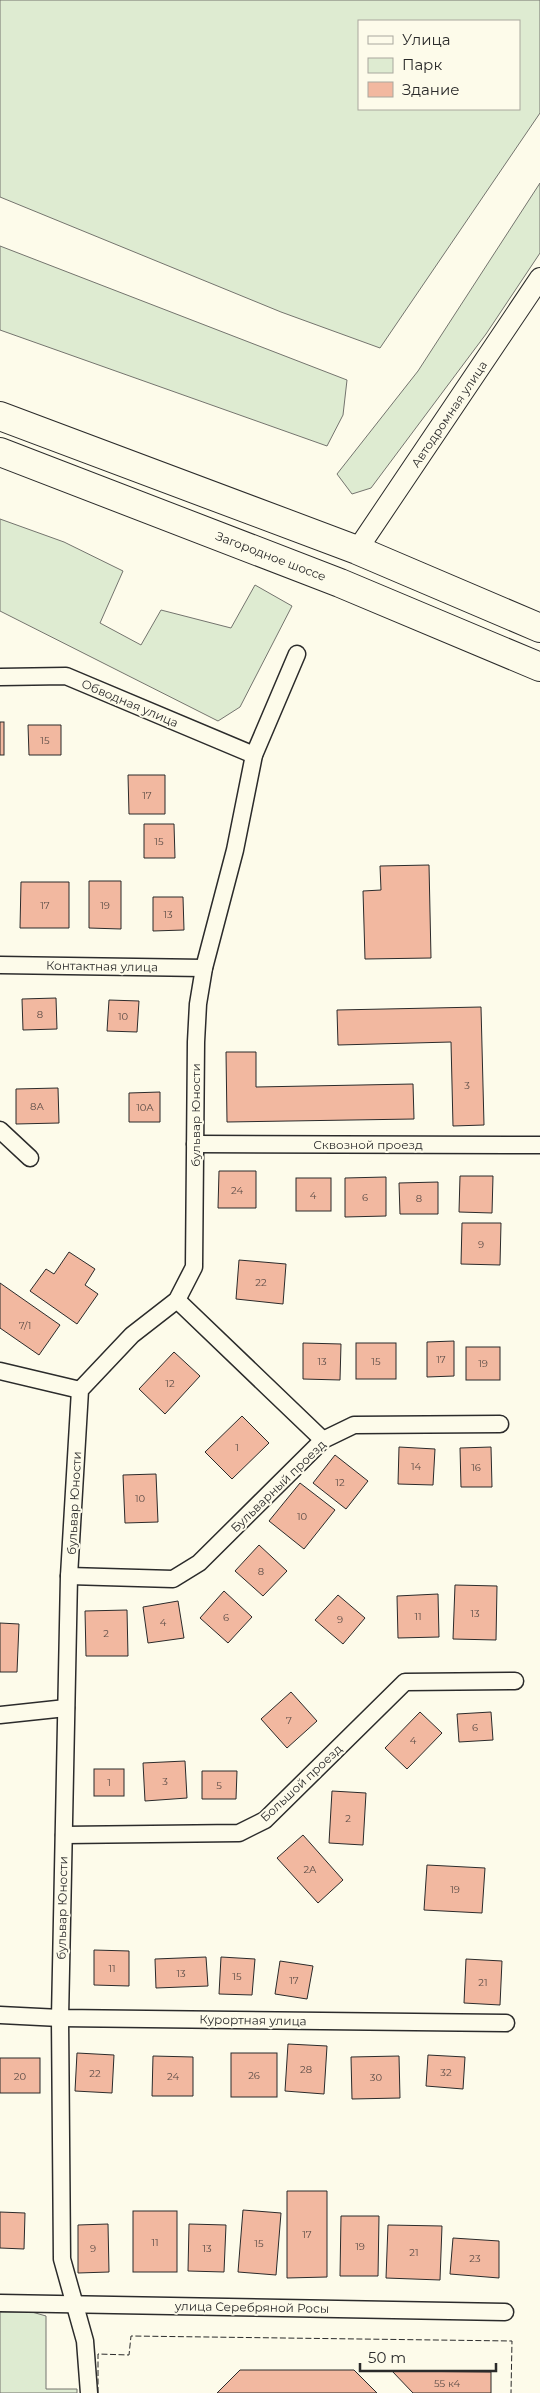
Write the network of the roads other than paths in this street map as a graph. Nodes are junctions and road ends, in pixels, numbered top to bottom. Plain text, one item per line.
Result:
1 (540, 278) edge
2 (0, 416) edge
3 (0, 452) edge
4 (357, 550) junction
5 (540, 628) edge
6 (297, 654) dead end
7 (540, 667) edge
8 (0, 677) edge
9 (254, 755) junction
10 (0, 965) edge
11 (204, 968) junction
12 (0, 1130) edge
13 (196, 1144) junction
14 (540, 1145) edge
15 (30, 1158) dead end
16 (177, 1300) junction
17 (0, 1371) edge
18 (80, 1390) junction
19 (500, 1424) dead end
20 (323, 1440) junction
21 (70, 1576) junction
22 (515, 1681) dead end
23 (66, 1708) junction
24 (0, 1715) edge
25 (64, 1834) junction
26 (0, 2015) edge
27 (60, 2018) junction
28 (506, 2023) dead end
29 (0, 2302) edge
30 (74, 2303) junction
31 (504, 2312) dead end
32 (89, 2393) edge

1 - 4 street, Автодромная улица
2 - 4 highway
3 - 7 highway, Загородное шоссе
4 - 5 highway
6 - 9 street, бульвар Юности
8 - 9 street, Обводная улица
9 - 11 street, бульвар Юности
10 - 11 street, Контактная улица
11 - 13 street, бульвар Юности
12 - 15 street
13 - 14 street, Сквозной проезд
13 - 16 street, бульвар Юности
16 - 18 street, бульвар Юности
16 - 20 street
17 - 18 street
18 - 21 street, бульвар Юности
19 - 20 street, Бульварный проезд
20 - 21 street, Бульварный проезд
21 - 23 street, бульвар Юности
22 - 25 street, Большой проезд
23 - 24 street
23 - 25 street, бульвар Юности
25 - 27 street, бульвар Юности
26 - 27 street, Курортная улица
27 - 28 street, Курортная улица
27 - 30 street, бульвар Юности
29 - 30 street, улица Серебряной Росы
30 - 31 street, улица Серебряной Росы
30 - 32 street, бульвар Юности

